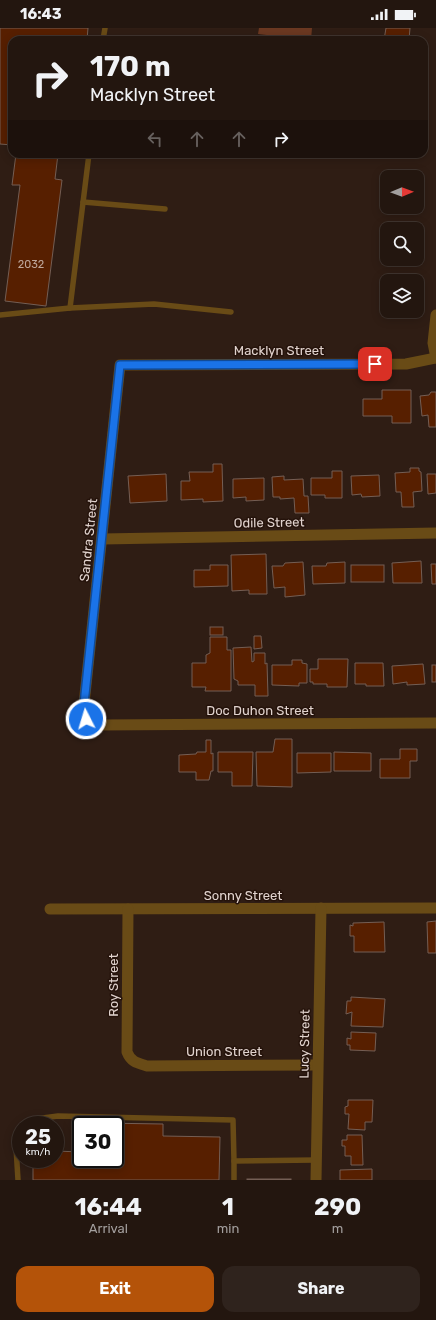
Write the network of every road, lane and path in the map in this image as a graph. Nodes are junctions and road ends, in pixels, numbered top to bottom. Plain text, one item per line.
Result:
1 (88, 158) edge
2 (83, 202) junction
3 (164, 209) dead end
4 (70, 308) junction
5 (231, 312) dead end
6 (0, 315) edge
7 (436, 315) edge
8 (436, 358) edge
9 (120, 365) joint
10 (436, 533) edge
11 (102, 539) junction
12 (86, 719) joint
13 (436, 724) edge
14 (321, 908) junction
15 (436, 908) edge
16 (50, 909) dead end
17 (128, 909) junction
18 (131, 1060) joint
19 (317, 1064) junction
20 (64, 1116) edge
21 (316, 1160) junction
22 (234, 1161) junction
23 (17, 1168) edge
24 (18, 1180) edge
25 (234, 1180) edge
26 (316, 1180) edge

1 - 2 lane
2 - 3 lane
2 - 4 lane
4 - 5 lane
4 - 6 lane
7 - 8 street
8 - 9 street, Macklyn Street
9 - 11 street, Sandra Street
10 - 11 street, Odile Street
11 - 12 street, Sandra Street
12 - 13 street, Doc Duhon Street
14 - 15 street, Sonny Street
14 - 17 street, Sonny Street
14 - 19 street, Lucy Street
16 - 17 street, Sonny Street
17 - 18 street, Roy Street
18 - 19 street, Union Street
19 - 21 street, Lucy Street
20 - 22 lane
21 - 22 lane
21 - 26 street, Lucy Street
22 - 25 lane
23 - 24 lane

